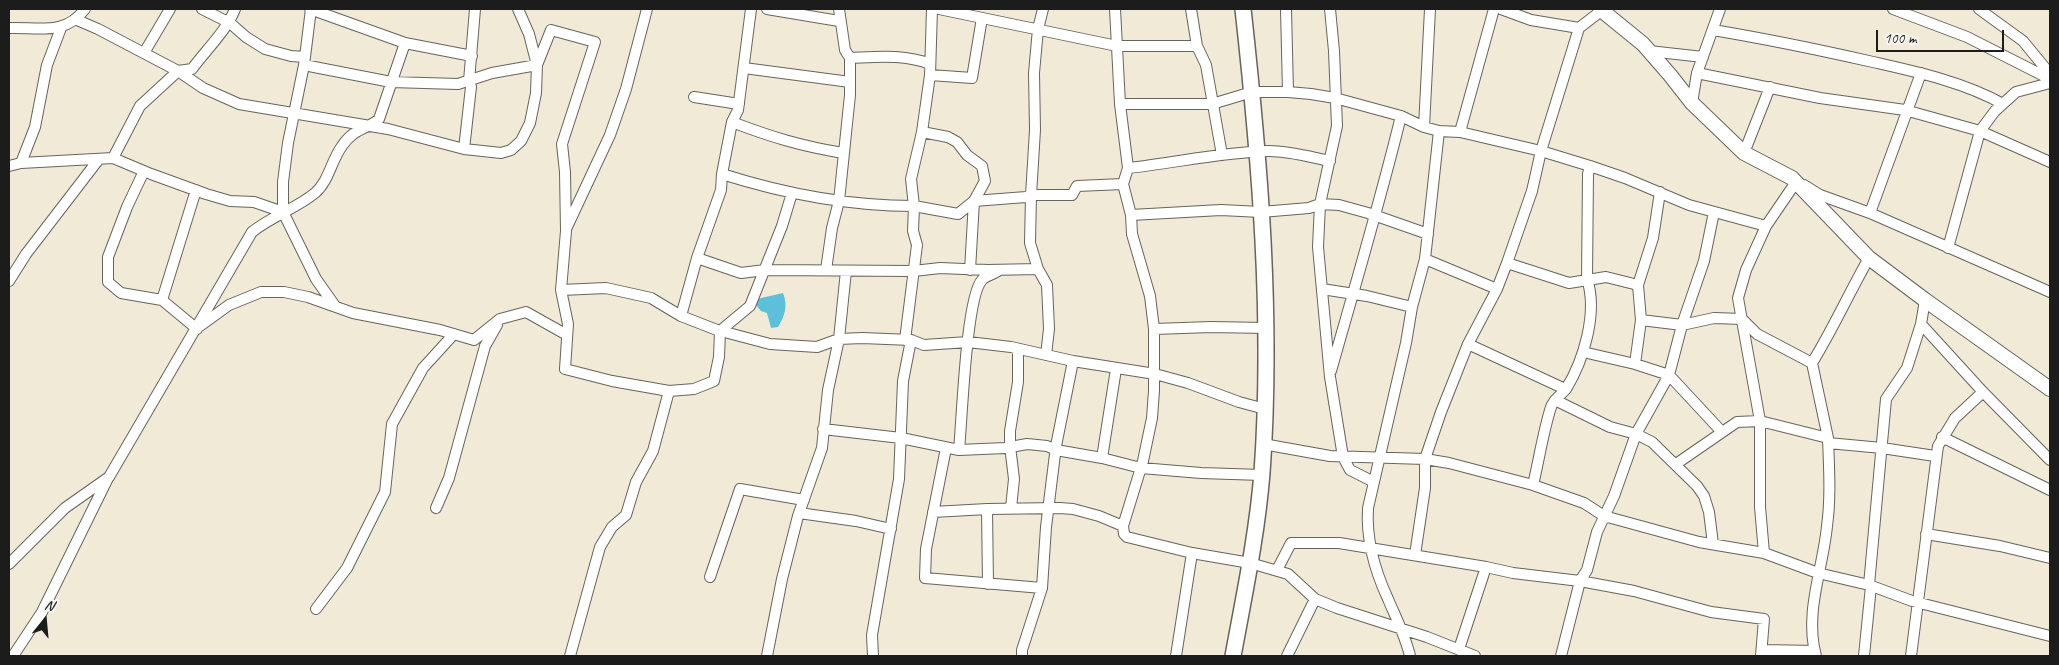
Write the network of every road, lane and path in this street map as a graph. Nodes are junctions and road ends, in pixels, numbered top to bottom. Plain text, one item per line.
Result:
1 (85, 9) edge
2 (170, 9) edge
3 (202, 9) edge
4 (235, 9) edge
5 (311, 9) edge
6 (475, 9) edge
7 (518, 9) edge
8 (647, 9) edge
9 (750, 9) edge
10 (767, 9) edge
11 (839, 9) edge
12 (932, 9) edge
13 (939, 9) edge
14 (1044, 9) edge
15 (1114, 9) edge
16 (1191, 9) edge
17 (1243, 9) edge
18 (1286, 9) edge
19 (1330, 9) edge
20 (1430, 9) edge
21 (1494, 9) edge
22 (1502, 9) edge
23 (1720, 9) edge
24 (1893, 9) edge
25 (1979, 9) edge
26 (1600, 10) edge
27 (1525, 13) edge
28 (982, 18) junction
29 (76, 20) junction
30 (839, 21) junction
31 (230, 22) junction
32 (9, 28) edge
33 (61, 28) junction
34 (1579, 28) junction
35 (1038, 29) junction
36 (1713, 30) junction
37 (405, 43) junction
38 (1117, 46) junction
39 (1197, 46) junction
40 (1650, 51) junction
41 (144, 53) junction
42 (472, 56) junction
43 (1704, 57) junction
44 (850, 58) junction
45 (305, 61) junction
46 (930, 64) junction
47 (537, 65) junction
48 (744, 68) junction
49 (178, 71) junction
50 (1697, 73) junction
51 (1921, 73) junction
52 (2050, 74) edge
53 (930, 75) junction
54 (2050, 79) edge
55 (469, 81) junction
56 (391, 82) junction
57 (850, 82) junction
58 (2050, 84) edge
59 (1770, 87) junction
60 (1252, 92) junction
61 (1288, 92) junction
62 (694, 97) dead end
63 (1335, 98) junction
64 (1692, 103) junction
65 (739, 104) junction
66 (1120, 104) junction
67 (1212, 104) junction
68 (2003, 104) junction
69 (1909, 111) junction
70 (295, 114) junction
71 (1401, 116) junction
72 (732, 122) junction
73 (366, 126) junction
74 (1424, 127) junction
75 (1439, 131) junction
76 (1980, 131) junction
77 (922, 132) junction
78 (1460, 132) junction
79 (464, 149) junction
80 (1542, 151) junction
81 (1256, 152) junction
82 (843, 153) junction
83 (1744, 153) junction
84 (1222, 155) junction
85 (113, 158) junction
86 (99, 159) junction
87 (1330, 162) junction
88 (2050, 162) edge
89 (21, 163) junction
90 (9, 166) edge
91 (1590, 166) junction
92 (1128, 168) junction
93 (144, 171) junction
94 (722, 174) junction
95 (1794, 180) junction
96 (1123, 184) junction
97 (196, 190) junction
98 (1660, 192) junction
99 (792, 193) junction
100 (1031, 195) junction
101 (839, 201) junction
102 (974, 201) junction
103 (1320, 204) junction
104 (914, 206) junction
105 (283, 212) junction
106 (1261, 212) junction
107 (1714, 212) junction
108 (1870, 214) junction
109 (1131, 215) junction
110 (1376, 217) junction
111 (1766, 226) junction
112 (566, 231) junction
113 (1428, 234) junction
114 (1948, 248) junction
115 (697, 258) junction
116 (1869, 258) junction
117 (1425, 259) junction
118 (1508, 263) junction
119 (1038, 269) junction
120 (765, 270) junction
121 (826, 270) junction
122 (970, 270) junction
123 (1000, 270) junction
124 (846, 271) junction
125 (914, 271) junction
126 (1587, 279) junction
127 (9, 281) edge
128 (1638, 285) junction
129 (1322, 289) junction
130 (1497, 289) junction
131 (561, 290) junction
132 (2050, 292) edge
133 (1353, 293) junction
134 (162, 300) junction
135 (1925, 300) junction
136 (334, 306) junction
137 (1412, 307) junction
138 (681, 316) junction
139 (500, 319) junction
140 (1742, 319) junction
141 (1640, 320) junction
142 (1921, 324) junction
143 (1682, 325) junction
144 (1266, 328) junction
145 (197, 329) junction
146 (1154, 329) junction
147 (720, 331) junction
148 (454, 334) junction
149 (567, 335) junction
150 (838, 339) junction
151 (908, 340) junction
152 (968, 342) junction
153 (1468, 344) junction
154 (1018, 350) junction
155 (1583, 352) junction
156 (1046, 356) junction
157 (1073, 361) junction
158 (1812, 363) junction
159 (1635, 364) junction
160 (1116, 369) junction
161 (1155, 374) junction
162 (1669, 374) junction
163 (1330, 377) junction
164 (1565, 389) junction
165 (2050, 389) edge
166 (669, 390) junction
167 (1983, 392) junction
168 (1555, 400) junction
169 (1265, 409) junction
170 (1760, 420) junction
171 (823, 429) junction
172 (1722, 432) junction
173 (1636, 434) junction
174 (1942, 437) junction
175 (901, 438) junction
176 (1828, 440) junction
177 (1263, 444) junction
178 (1010, 446) junction
179 (946, 448) junction
180 (1882, 448) junction
181 (959, 450) junction
182 (1056, 450) junction
183 (1935, 456) junction
184 (1343, 457) junction
185 (1380, 457) junction
186 (1102, 458) junction
187 (1425, 459) junction
188 (2050, 460) edge
189 (1676, 464) junction
190 (1141, 468) junction
191 (1262, 475) junction
192 (109, 477) junction
193 (1374, 482) junction
194 (1533, 485) junction
195 (2050, 490) edge
196 (804, 500) junction
197 (436, 508) dead end
198 (1011, 508) junction
199 (987, 509) junction
200 (1048, 509) junction
201 (933, 512) junction
202 (799, 513) junction
203 (1604, 516) junction
204 (1123, 526) junction
205 (891, 529) junction
206 (1926, 534) junction
207 (1713, 544) junction
208 (1370, 548) junction
209 (1192, 553) junction
210 (1764, 553) junction
211 (1415, 555) junction
212 (2050, 558) edge
213 (1250, 563) junction
214 (9, 564) edge
215 (1486, 567) junction
216 (1277, 570) junction
217 (1818, 573) junction
218 (710, 577) dead end
219 (1580, 581) junction
220 (988, 584) junction
221 (1870, 586) junction
222 (1042, 588) junction
223 (1315, 599) junction
224 (1918, 602) junction
225 (316, 609) dead end
226 (1403, 631) junction
227 (2050, 636) edge
228 (1459, 649) junction
229 (1762, 653) edge
230 (1815, 654) edge
231 (13, 656) edge
232 (570, 656) edge
233 (767, 656) edge
234 (873, 656) edge
235 (1022, 656) edge
236 (1176, 656) edge
237 (1233, 656) edge
238 (1287, 656) edge
239 (1410, 656) edge
240 (1475, 656) edge
241 (1561, 656) edge
242 (1864, 656) edge
243 (1910, 656) edge

1 - 29 street
2 - 41 street
3 - 31 street
4 - 31 street
5 - 37 street
5 - 45 street
6 - 42 street
7 - 47 street
8 - 112 street
9 - 48 street
10 - 30 street
11 - 30 street
12 - 46 street
13 - 28 street
14 - 35 street
15 - 38 street
16 - 39 street
17 - 60 main road
18 - 61 street
19 - 63 street
20 - 74 street
21 - 78 street
22 - 27 street
23 - 36 street
24 - 54 street
25 - 52 street
26 - 34 street
26 - 40 street
27 - 34 street
28 - 35 street
28 - 53 street
29 - 33 street
29 - 41 street
30 - 44 street
31 - 45 street
31 - 49 street
32 - 33 street
33 - 89 street
34 - 80 street
35 - 38 street
35 - 100 street
36 - 43 street
36 - 51 street
37 - 42 street
37 - 56 street
38 - 39 street
38 - 66 street
39 - 67 street
40 - 43 street
40 - 64 street
41 - 49 street
42 - 55 street
43 - 50 street
44 - 46 street
44 - 57 street
45 - 56 street
45 - 70 street
46 - 53 street
47 - 55 street
47 - 79 street
47 - 112 street
48 - 57 street
48 - 65 street
49 - 70 street
49 - 85 street
50 - 59 street
50 - 64 street
51 - 68 street
51 - 69 street
53 - 77 street
55 - 56 street
55 - 79 street
56 - 73 street
57 - 82 street
58 - 68 street
59 - 69 street
59 - 83 street
60 - 61 street
60 - 67 street
60 - 81 main road
61 - 63 street
62 - 65 street
63 - 71 street
63 - 87 street
64 - 83 street
65 - 72 street
66 - 67 street
66 - 92 street
67 - 84 street
68 - 76 street
69 - 76 street
69 - 108 street
70 - 73 street
70 - 105 street
71 - 74 street
71 - 110 street
72 - 82 street
72 - 94 street
73 - 79 street
73 - 105 street
74 - 75 street
75 - 78 street
75 - 113 street
76 - 88 street
76 - 114 street
77 - 102 street
77 - 104 street
78 - 80 street
80 - 91 street
80 - 118 street
81 - 84 street
81 - 87 street
81 - 106 main road
82 - 101 street
83 - 95 street
84 - 92 street
85 - 86 street
85 - 93 street
86 - 89 street
86 - 127 street
87 - 103 street
89 - 90 street
91 - 98 street
91 - 126 street
92 - 96 street
93 - 97 street
93 - 134 street
94 - 99 street
94 - 115 street
95 - 108 street
95 - 111 street
95 - 116 street
96 - 100 street
96 - 109 street
97 - 105 street
97 - 134 street
98 - 107 street
98 - 128 street
99 - 101 street
99 - 120 street
100 - 102 street
100 - 119 street
101 - 104 street
101 - 121 street
102 - 104 street
102 - 122 street
103 - 106 street
103 - 110 street
103 - 129 street
104 - 125 street
105 - 136 street
105 - 145 street
106 - 109 street
106 - 144 main road
107 - 111 street
107 - 143 street
108 - 114 street
109 - 146 street
110 - 113 street
110 - 133 street
111 - 140 street
112 - 131 street
113 - 117 street
114 - 132 street
115 - 120 street
115 - 138 street
116 - 135 street
116 - 158 street
117 - 130 street
117 - 137 street
118 - 126 street
118 - 130 street
119 - 123 street
119 - 156 street
120 - 121 street
120 - 147 street
121 - 124 street
122 - 123 street
122 - 125 street
123 - 152 street
124 - 125 street
124 - 150 street
125 - 151 street
126 - 128 street
126 - 155 street
128 - 141 street
129 - 133 street
129 - 163 street
130 - 153 street
131 - 138 street
131 - 149 street
133 - 137 street
133 - 163 street
134 - 145 street
135 - 142 street
135 - 165 street
136 - 145 street
136 - 148 street
137 - 185 street
138 - 147 street
139 - 148 street
139 - 149 street
139 - 197 street
140 - 143 street
140 - 158 street
140 - 170 street
141 - 143 street
141 - 159 street
142 - 167 street
142 - 180 street
143 - 162 street
144 - 146 street
144 - 169 main road
145 - 192 street
146 - 161 street
147 - 150 street
147 - 166 street
148 - 225 street
149 - 166 street
150 - 151 street
150 - 171 street
151 - 152 street
151 - 175 street
152 - 154 street
152 - 181 street
153 - 164 street
153 - 187 street
154 - 156 street
154 - 178 street
155 - 159 street
155 - 164 street
156 - 157 street
157 - 160 street
157 - 182 street
158 - 176 street
159 - 162 street
160 - 161 street
160 - 186 street
161 - 169 street
161 - 190 street
162 - 172 street
162 - 173 street
163 - 184 street
164 - 168 street
166 - 232 street
167 - 174 street
167 - 188 street
168 - 173 street
168 - 194 street
169 - 177 main road
170 - 172 street
170 - 176 street
170 - 210 street
171 - 175 street
171 - 196 street
172 - 189 street
173 - 189 street
173 - 203 street
174 - 183 street
174 - 195 street
175 - 179 street
175 - 205 street
176 - 180 street
176 - 217 street
177 - 184 street
177 - 191 main road
178 - 181 street
178 - 182 street
178 - 198 street
179 - 181 street
179 - 201 street
180 - 183 street
180 - 221 street
182 - 186 street
182 - 200 street
183 - 206 street
184 - 185 street
184 - 193 street
185 - 187 street
185 - 193 street
186 - 190 street
187 - 194 street
187 - 211 street
189 - 207 street
190 - 191 street
190 - 204 street
191 - 213 main road
192 - 214 street
192 - 231 street
193 - 208 street
194 - 203 street
196 - 202 street
196 - 218 street
198 - 199 street
198 - 200 street
199 - 201 street
199 - 220 street
200 - 204 street
200 - 222 street
201 - 220 street
202 - 205 street
202 - 233 street
203 - 207 street
203 - 219 street
204 - 209 street
205 - 234 street
206 - 212 street
206 - 224 street
207 - 210 street
208 - 211 street
208 - 216 street
208 - 226 street
209 - 213 street
209 - 236 street
210 - 217 street
211 - 215 street
213 - 216 street
213 - 237 main road
215 - 219 street
215 - 228 street
216 - 223 street
217 - 221 street
217 - 230 street
219 - 229 street
219 - 241 street
220 - 222 street
221 - 224 street
221 - 242 street
222 - 235 street
223 - 226 street
223 - 238 street
224 - 227 street
224 - 243 street
226 - 228 street
226 - 239 street
228 - 240 street
229 - 230 street

